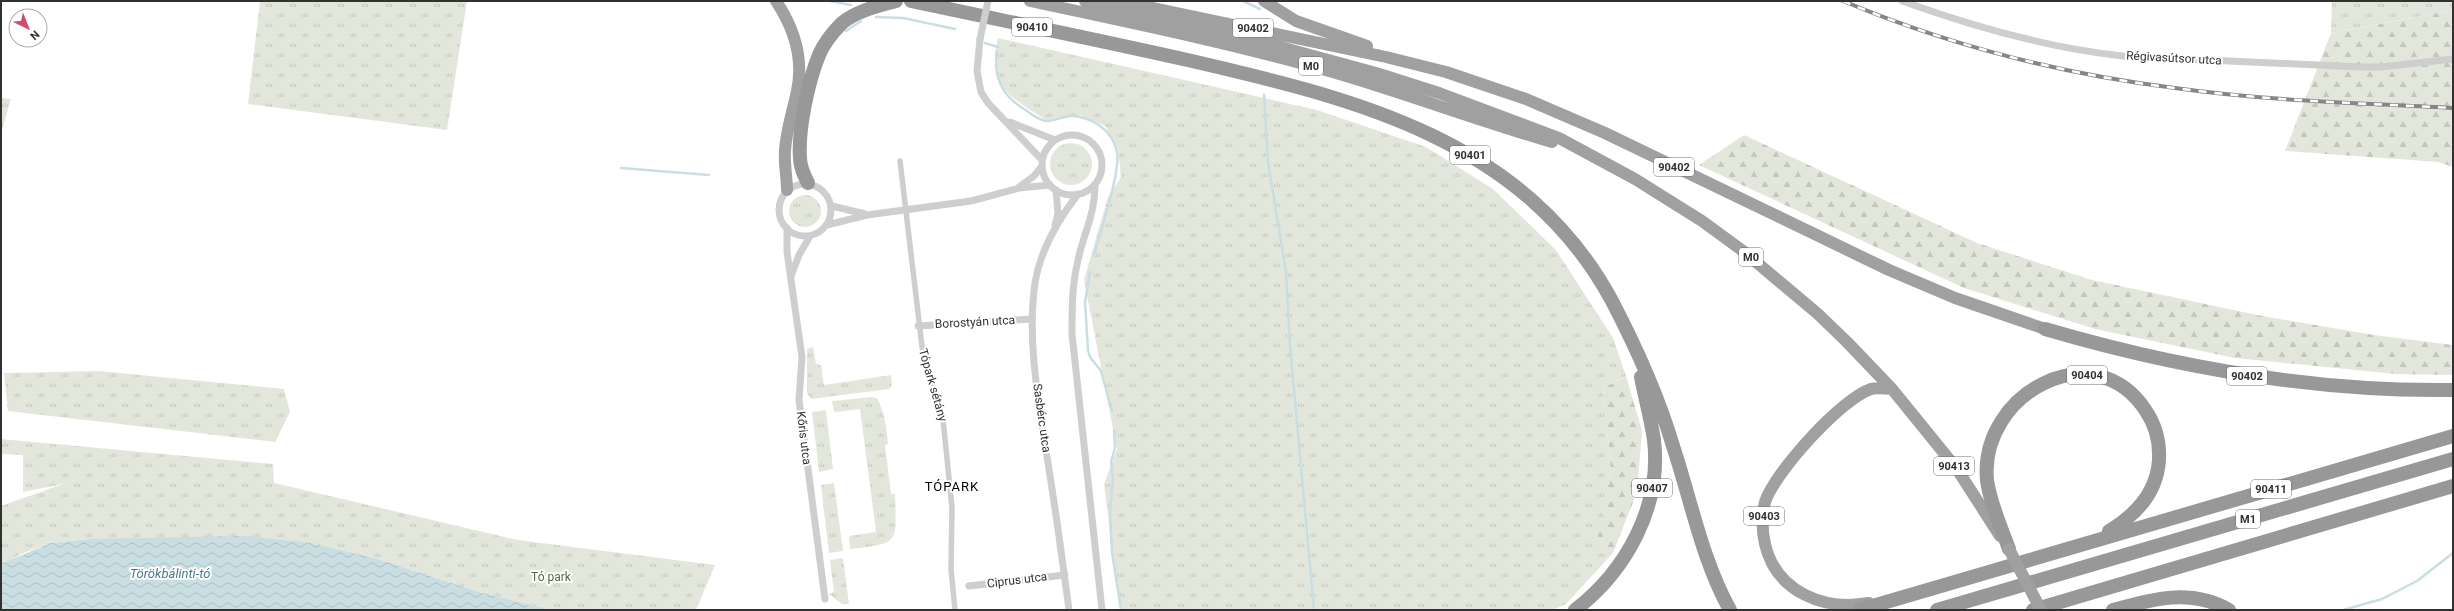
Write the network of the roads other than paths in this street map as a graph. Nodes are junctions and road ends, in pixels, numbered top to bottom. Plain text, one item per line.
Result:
1 (776, 1) edge
2 (896, 1) edge
3 (911, 1) edge
4 (988, 1) edge
5 (1030, 1) edge
6 (1085, 1) edge
7 (1119, 1) edge
8 (1264, 1) edge
9 (1902, 1) edge
10 (1386, 57) junction
11 (2453, 59) edge
12 (1377, 111) joint
13 (1006, 120) junction
14 (1056, 140) junction
15 (1587, 154) junction
16 (900, 161) dead end
17 (1042, 163) junction
18 (808, 183) junction
19 (1095, 184) junction
20 (1019, 188) junction
21 (1053, 188) junction
22 (787, 190) junction
23 (1078, 194) junction
24 (832, 206) junction
25 (907, 210) junction
26 (867, 215) junction
27 (827, 225) junction
28 (787, 228) junction
29 (1054, 229) junction
30 (810, 236) junction
31 (791, 276) junction
32 (1031, 319) junction
33 (918, 326) junction
34 (2045, 329) joint
35 (1634, 343) junction
36 (1892, 389) junction
37 (2453, 390) edge
38 (2453, 436) edge
39 (2453, 459) edge
40 (2453, 486) edge
41 (2089, 542) junction
42 (2009, 549) junction
43 (1065, 575) junction
44 (969, 586) dead end
45 (1899, 598) junction
46 (825, 599) dead end
47 (955, 610) edge
48 (1069, 610) edge
49 (1102, 610) edge
50 (1575, 610) edge
51 (1730, 610) edge
52 (1859, 610) edge
53 (1937, 610) edge
54 (2033, 610) edge
55 (2041, 610) edge
56 (2113, 610) edge
57 (2229, 610) edge

1 - 22 highway
2 - 18 highway
3 - 12 highway, 90410
4 - 13 street, bridge
5 - 15 highway, M0
6 - 15 highway, M0
7 - 10 highway, 90402
8 - 10 highway
9 - 11 street, Régivasútsor utca
10 - 34 highway, 90402
12 - 35 highway, 90401
13 - 14 street
13 - 17 street
14 - 17 street
14 - 19 street
15 - 36 highway, M0
16 - 25 street, Tópark sétány
17 - 20 street
17 - 21 street
18 - 22 street
18 - 24 street
19 - 23 street
19 - 49 street
20 - 21 street
20 - 25 street
21 - 23 street
21 - 29 street, Sasbérc utca
22 - 28 street
23 - 29 street, Sasbérc utca
24 - 26 street
24 - 27 street
25 - 26 street
25 - 33 street, Tópark sétány
26 - 27 street
27 - 30 street
28 - 30 street
28 - 31 street, Kőris utca
29 - 32 street, Sasbérc utca
30 - 31 street, Kőris utca
31 - 46 street, Kőris utca
32 - 33 street, Borostyán utca
32 - 43 street, Sasbérc utca
33 - 47 street, Tópark sétány
34 - 37 highway, 90402
35 - 50 highway, 90407
35 - 51 highway, 90401
36 - 42 highway, 90413
36 - 45 highway, 90403
38 - 41 highway, 90411
39 - 53 highway, M1
40 - 54 highway, M1
41 - 42 highway, 90404
41 - 45 highway, 90411
42 - 55 highway, 90413, bridge
43 - 44 street, Ciprus utca
43 - 48 street, Sasbérc utca
45 - 52 highway, 90411
56 - 57 highway

